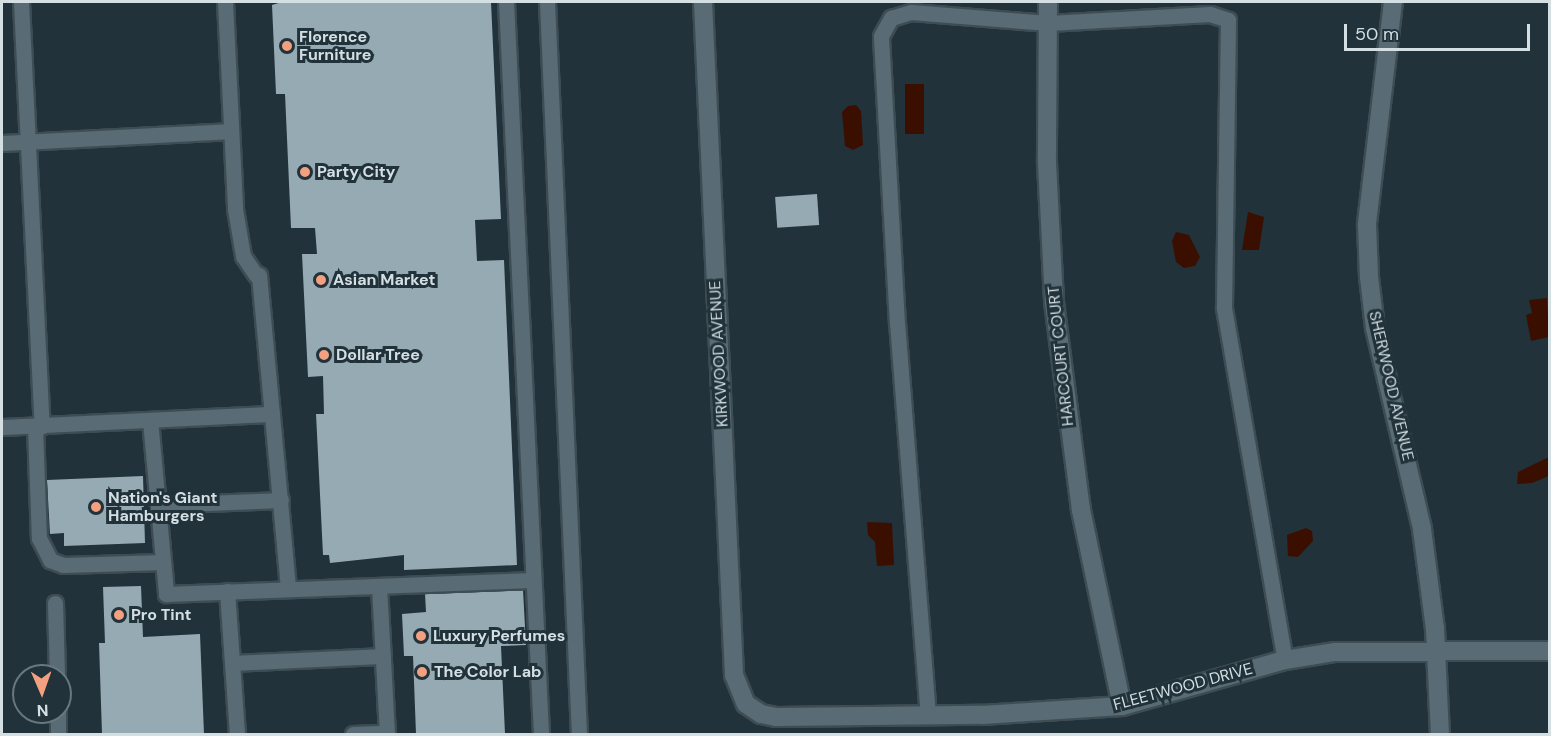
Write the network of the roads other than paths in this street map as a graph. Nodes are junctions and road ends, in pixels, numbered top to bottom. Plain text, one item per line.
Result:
1 (21, 2) edge
2 (225, 2) edge
3 (506, 2) edge
4 (547, 2) edge
5 (703, 2) edge
6 (1048, 2) edge
7 (1393, 2) edge
8 (1048, 23) junction
9 (230, 131) junction
10 (29, 142) junction
11 (2, 143) edge
12 (272, 414) junction
13 (150, 420) junction
14 (39, 426) junction
15 (2, 427) edge
16 (281, 500) junction
17 (158, 505) junction
18 (163, 562) junction
19 (533, 580) junction
20 (379, 586) junction
21 (288, 589) junction
22 (227, 591) junction
23 (55, 603) dead end
24 (1550, 651) edge
25 (1436, 652) junction
26 (383, 656) junction
27 (1285, 660) junction
28 (234, 663) junction
29 (57, 664) edge
30 (746, 704) joint
31 (1122, 706) junction
32 (928, 716) junction
33 (386, 734) edge
34 (237, 735) edge
35 (353, 735) edge
36 (541, 735) edge
37 (579, 735) edge
38 (1440, 735) edge

1 - 10 lane
2 - 9 lane
3 - 19 lane
4 - 37 lane
5 - 30 street, KIRKWOOD AVENUE
6 - 8 street, HARCOURT COURT
7 - 25 street, SHERWOOD AVENUE
8 - 27 lane
8 - 31 street, HARCOURT COURT
8 - 32 lane
9 - 10 lane
9 - 12 lane
10 - 11 lane
10 - 14 lane
12 - 13 lane
12 - 16 lane
13 - 14 lane
13 - 17 lane
14 - 15 lane
14 - 18 lane
16 - 17 lane
16 - 21 lane
17 - 18 lane
18 - 22 lane
19 - 20 lane
19 - 36 lane
20 - 21 lane
20 - 26 lane
21 - 22 lane
22 - 28 lane
23 - 29 lane
24 - 25 street, FLEETWOOD DRIVE
25 - 27 street, FLEETWOOD DRIVE
25 - 38 street, SHERWOOD AVENUE
26 - 28 lane
26 - 33 lane
27 - 31 street, FLEETWOOD DRIVE
28 - 34 lane
30 - 32 street, FLEETWOOD DRIVE
31 - 32 street, FLEETWOOD DRIVE
33 - 35 lane

